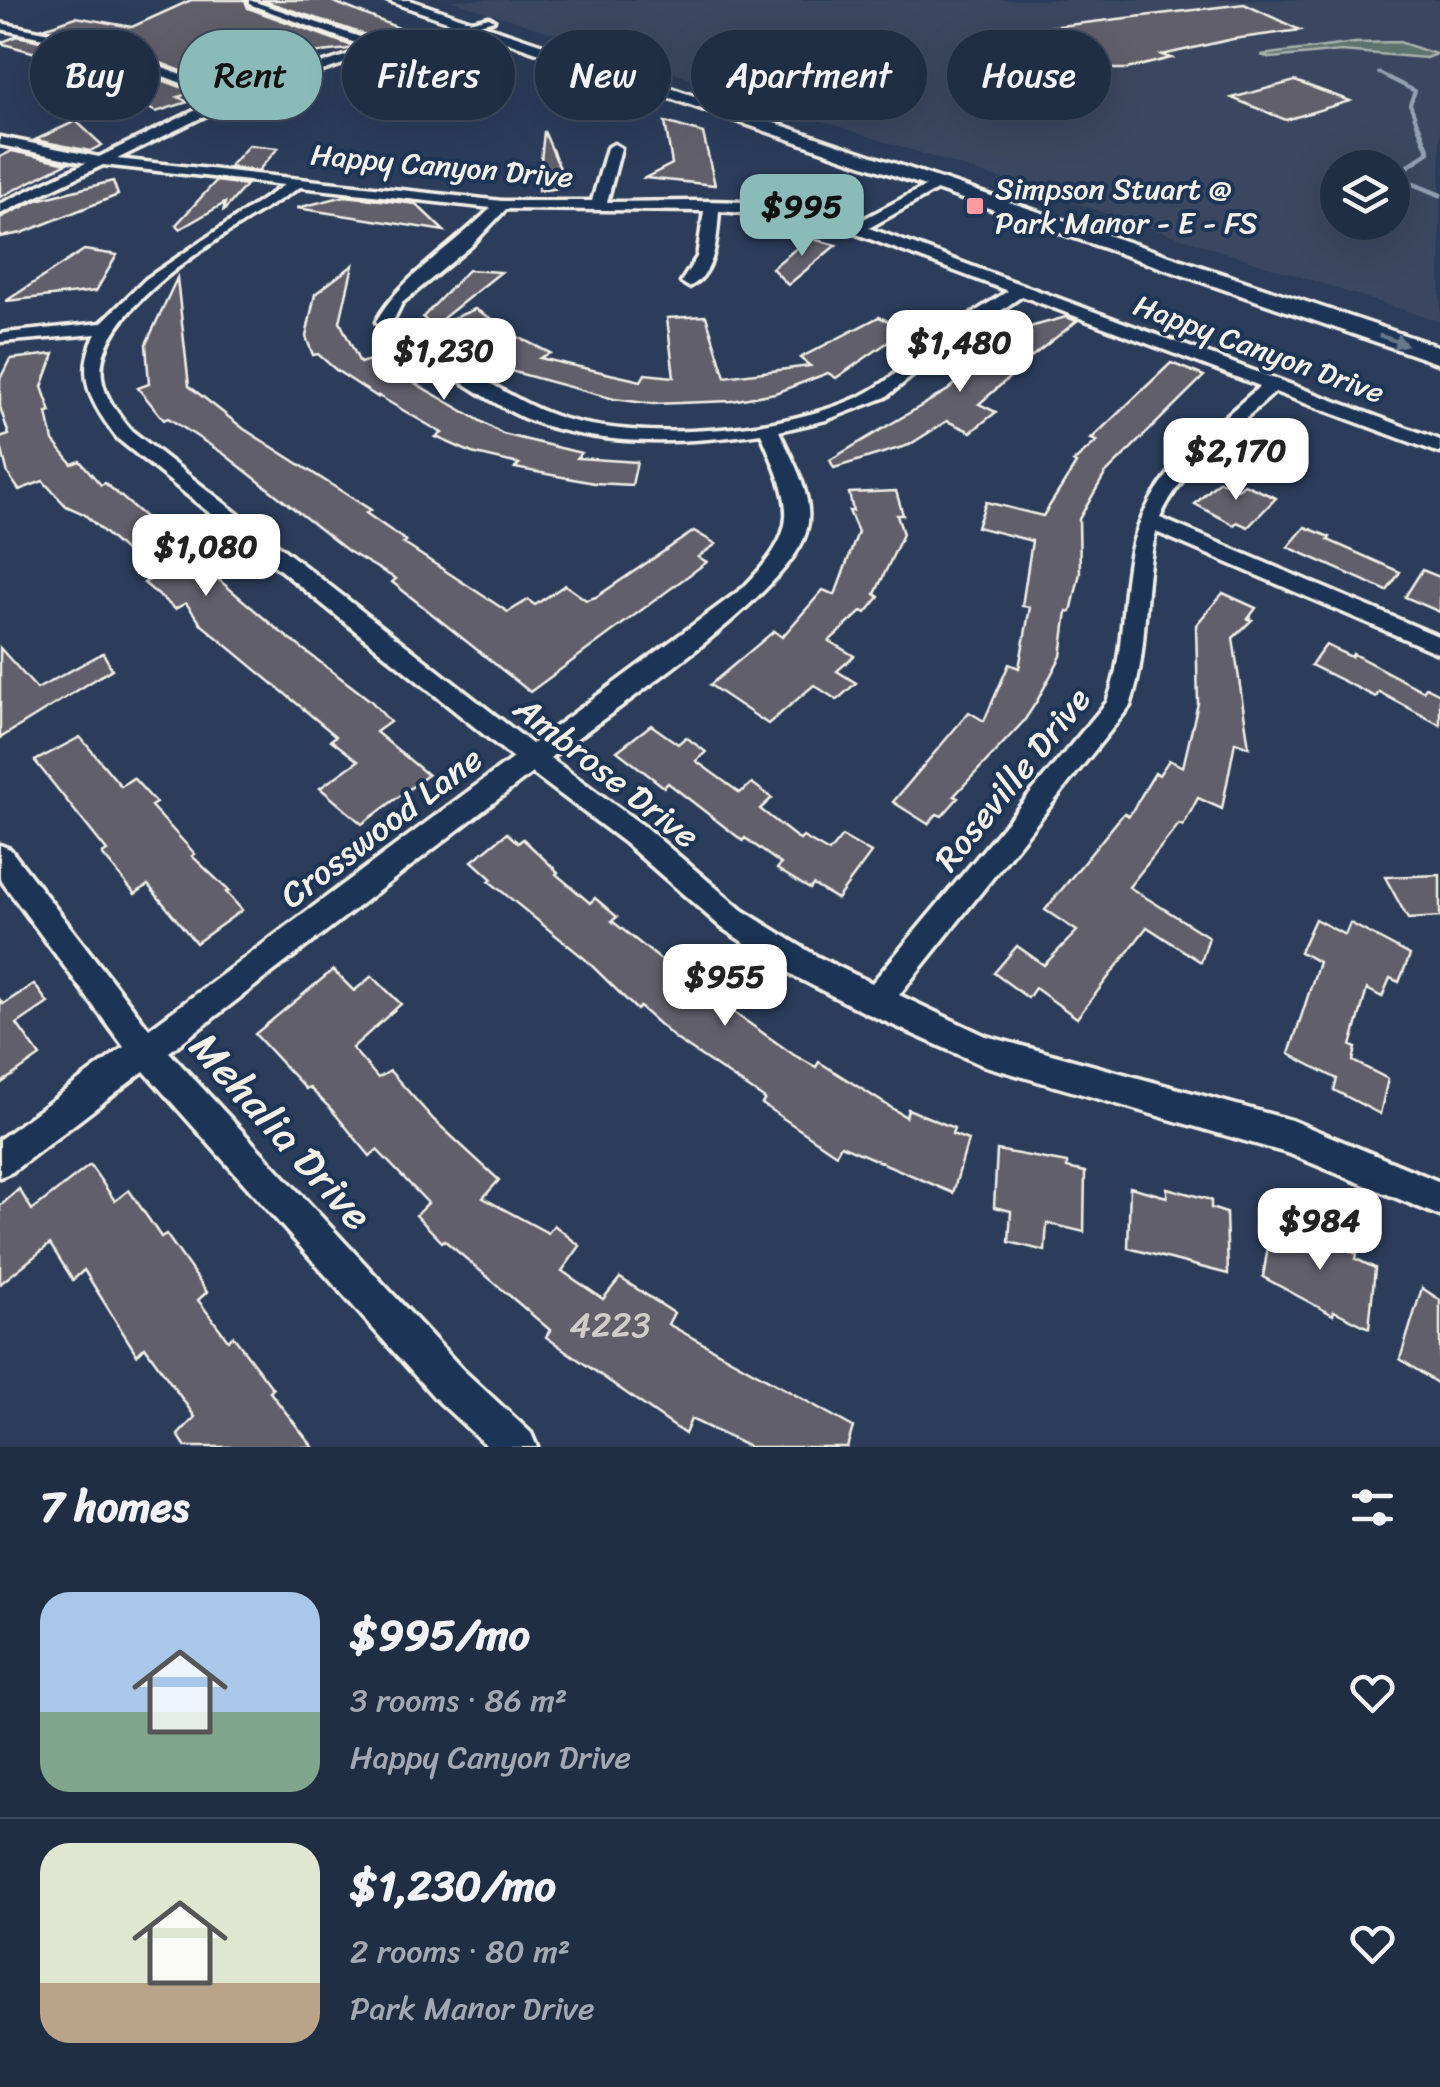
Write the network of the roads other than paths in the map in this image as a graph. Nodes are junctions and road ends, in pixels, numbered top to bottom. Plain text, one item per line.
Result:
1 (394, 0) edge
2 (425, 0) edge
3 (254, 2) edge
4 (489, 20) junction
5 (465, 24) junction
6 (0, 26) edge
7 (444, 30) edge
8 (342, 34) edge
9 (179, 78) edge
10 (185, 120) edge
11 (0, 141) edge
12 (614, 148) dead end
13 (102, 160) junction
14 (946, 178) junction
15 (300, 180) junction
16 (502, 205) junction
17 (598, 206) junction
18 (712, 206) junction
19 (0, 210) edge
20 (859, 228) junction
21 (689, 282) dead end
22 (1020, 290) junction
23 (104, 328) junction
24 (1440, 334) edge
25 (6, 338) dead end
26 (1440, 356) edge
27 (1273, 384) junction
28 (768, 427) junction
29 (1440, 446) edge
30 (1148, 521) junction
31 (1440, 646) edge
32 (531, 758) junction
33 (0, 856) edge
34 (875, 1002) junction
35 (144, 1048) junction
36 (0, 1160) edge
37 (1440, 1199) edge
38 (517, 1447) edge

1 - 5 main road
2 - 4 main road
3 - 8 street
4 - 5 street
4 - 14 main road
5 - 7 street
5 - 14 main road
6 - 9 street
10 - 13 street
11 - 13 street, Happy Canyon Drive
12 - 17 street
13 - 15 street, Happy Canyon Drive
13 - 19 street
14 - 20 street
14 - 24 main road
14 -> 26 main road
15 - 16 street, Happy Canyon Drive
15 - 23 street
16 - 17 street, Happy Canyon Drive
16 - 28 street
17 - 18 street, Happy Canyon Drive
18 - 20 street, Happy Canyon Drive
18 - 21 street
20 - 22 street, Happy Canyon Drive
22 - 27 street, Happy Canyon Drive
22 - 28 street
23 - 25 street
23 - 32 street, Ambrose Drive
27 - 29 street, Happy Canyon Drive
27 - 30 street, Roseville Drive
28 - 32 street, Crosswood Lane
30 - 31 street
30 - 34 street, Roseville Drive
32 - 34 street, Ambrose Drive
32 - 35 street, Crosswood Lane
33 - 35 street, Mehalia Drive
34 - 37 street, Ambrose Drive
35 - 36 street, Crosswood Lane
35 - 38 street, Mehalia Drive

